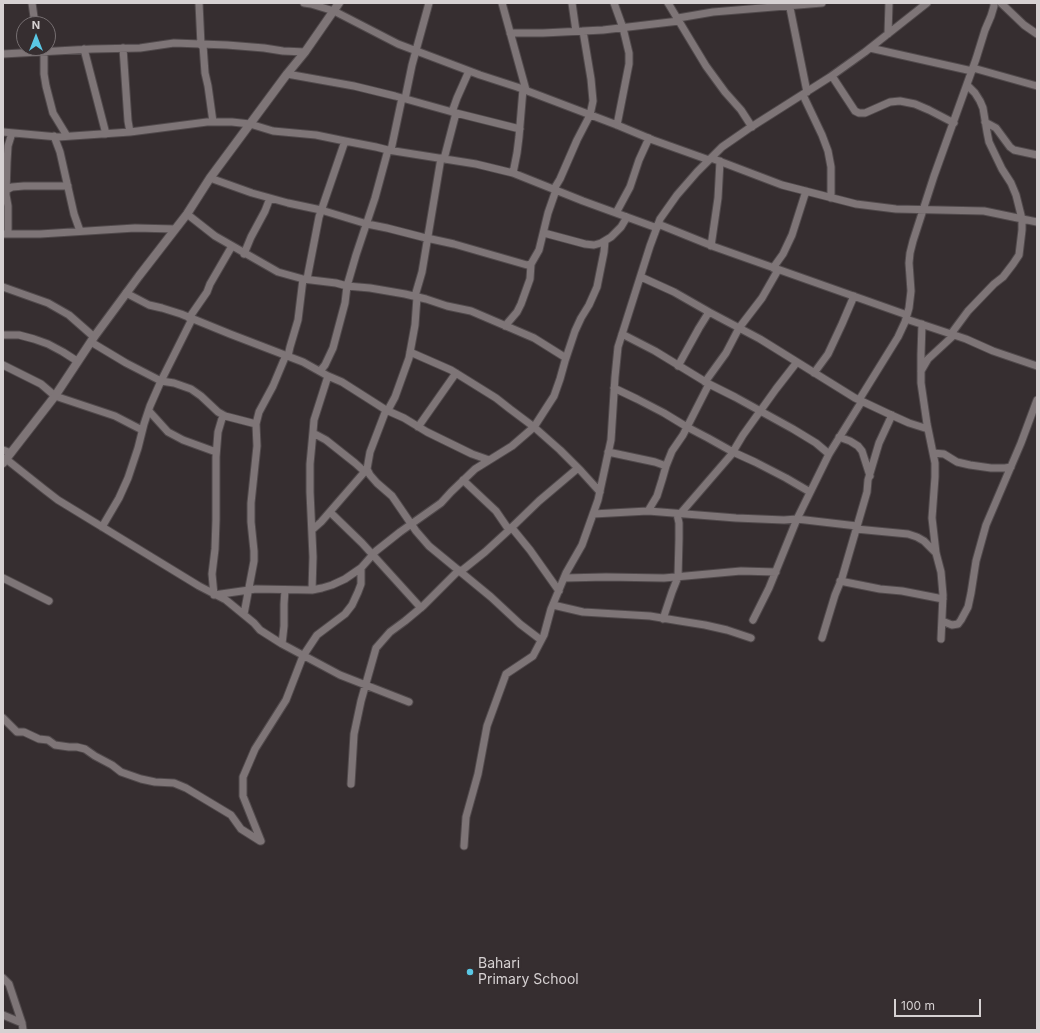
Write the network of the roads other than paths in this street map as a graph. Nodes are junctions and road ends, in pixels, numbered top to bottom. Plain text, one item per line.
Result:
1 (32, 3) edge
2 (199, 3) edge
3 (304, 3) edge
4 (339, 3) edge
5 (429, 3) edge
6 (502, 3) edge
7 (572, 3) edge
8 (614, 3) edge
9 (668, 3) edge
10 (822, 3) edge
11 (889, 3) edge
12 (927, 3) edge
13 (994, 3) edge
14 (1001, 3) edge
15 (789, 5) edge
16 (745, 6) edge
17 (334, 10) junction
18 (34, 16) edge
19 (679, 20) junction
20 (623, 28) junction
21 (579, 31) junction
22 (510, 32) junction
23 (888, 34) junction
24 (1037, 34) edge
25 (202, 45) junction
26 (123, 48) junction
27 (870, 48) junction
28 (84, 49) junction
29 (56, 50) edge
30 (416, 50) junction
31 (305, 52) junction
32 (16, 53) edge
33 (3, 54) edge
34 (42, 56) edge
35 (973, 69) junction
36 (470, 71) junction
37 (287, 74) junction
38 (832, 76) junction
39 (967, 85) junction
40 (1037, 86) edge
41 (524, 90) junction
42 (805, 94) junction
43 (403, 99) junction
44 (454, 113) junction
45 (590, 115) junction
46 (213, 122) junction
47 (954, 122) junction
48 (985, 122) junction
49 (250, 124) junction
50 (617, 125) junction
51 (752, 127) junction
52 (520, 129) junction
53 (3, 132) edge
54 (130, 132) junction
55 (12, 133) junction
56 (106, 134) junction
57 (54, 136) junction
58 (67, 136) junction
59 (648, 138) junction
60 (345, 141) junction
61 (389, 150) junction
62 (1037, 155) edge
63 (443, 158) junction
64 (710, 159) junction
65 (720, 161) junction
66 (513, 173) junction
67 (210, 178) junction
68 (68, 186) junction
69 (555, 189) junction
70 (6, 190) junction
71 (806, 191) junction
72 (270, 198) junction
73 (831, 198) junction
74 (923, 209) junction
75 (322, 210) junction
76 (616, 213) junction
77 (187, 214) junction
78 (627, 217) junction
79 (1022, 219) junction
80 (1037, 222) edge
81 (366, 224) junction
82 (657, 226) junction
83 (175, 228) junction
84 (80, 231) junction
85 (544, 233) junction
86 (6, 234) edge
87 (427, 238) junction
88 (604, 241) junction
89 (232, 246) junction
90 (711, 246) junction
91 (244, 254) junction
92 (531, 264) junction
93 (776, 269) junction
94 (640, 277) junction
95 (305, 279) junction
96 (347, 286) junction
97 (3, 287) edge
98 (126, 293) junction
99 (416, 296) junction
100 (854, 296) junction
101 (709, 312) junction
102 (907, 317) junction
103 (191, 318) junction
104 (922, 324) junction
105 (505, 326) junction
106 (739, 328) junction
107 (622, 334) junction
108 (953, 334) junction
109 (3, 335) edge
110 (92, 340) junction
111 (410, 352) junction
112 (287, 355) junction
113 (566, 358) junction
114 (77, 361) junction
115 (797, 362) junction
116 (3, 365) edge
117 (678, 366) junction
118 (1037, 366) edge
119 (320, 371) junction
120 (921, 371) junction
121 (814, 373) junction
122 (456, 374) junction
123 (328, 376) junction
124 (161, 381) junction
125 (707, 383) junction
126 (614, 388) junction
127 (55, 396) junction
128 (1037, 400) edge
129 (860, 401) junction
130 (387, 410) junction
131 (149, 411) junction
132 (760, 411) junction
133 (223, 415) junction
134 (892, 415) junction
135 (256, 424) junction
136 (418, 427) junction
137 (534, 427) junction
138 (687, 427) junction
139 (928, 429) junction
140 (142, 430) junction
141 (313, 433) junction
142 (839, 437) junction
143 (216, 452) junction
144 (608, 452) junction
145 (733, 452) junction
146 (933, 453) junction
147 (828, 454) junction
148 (6, 456) edge
149 (489, 460) junction
150 (666, 466) junction
151 (1011, 467) junction
152 (578, 468) junction
153 (366, 470) junction
154 (870, 476) junction
155 (463, 480) junction
156 (600, 492) junction
157 (810, 492) junction
158 (648, 511) junction
159 (330, 512) junction
160 (593, 514) junction
161 (679, 514) junction
162 (797, 519) junction
163 (411, 524) junction
164 (102, 527) junction
165 (857, 527) junction
166 (510, 529) junction
167 (312, 530) junction
168 (936, 552) junction
169 (373, 555) junction
170 (361, 568) junction
171 (459, 571) junction
172 (776, 572) junction
173 (678, 577) junction
174 (3, 578) edge
175 (564, 578) junction
176 (840, 581) junction
177 (248, 589) junction
178 (285, 590) junction
179 (312, 590) junction
180 (559, 591) junction
181 (214, 595) junction
182 (943, 599) junction
183 (49, 601) dead end
184 (553, 605) junction
185 (421, 608) junction
186 (244, 614) junction
187 (664, 618) junction
188 (753, 620) dead end
189 (942, 621) junction
190 (751, 638) dead end
191 (822, 638) dead end
192 (941, 639) dead end
193 (541, 640) junction
194 (282, 644) junction
195 (303, 656) junction
196 (365, 685) junction
197 (409, 702) dead end
198 (3, 718) edge
199 (351, 784) dead end
200 (464, 846) dead end
201 (3, 978) edge
202 (3, 1015) edge
203 (23, 1027) edge

1 - 18 street
2 - 25 street
3 - 17 street
4 - 17 street
5 - 30 street
6 - 22 street
7 - 21 street
8 - 20 street
9 - 19 street
10 - 15 street
11 - 23 street
12 - 23 street
13 - 35 street
14 - 24 street
15 - 16 street
15 - 42 street
16 - 19 street
17 - 30 street
17 - 31 street
19 - 20 street
19 - 51 street
20 - 21 street
20 - 50 street
21 - 22 street
21 - 45 street
22 - 41 street
23 - 27 street
25 - 26 street
25 - 31 street
25 - 46 street
26 - 28 street
26 - 54 street
27 - 35 street
27 - 38 street
28 - 29 street
28 - 56 street
30 - 36 street
30 - 43 street
31 - 37 street
32 - 33 street
34 - 58 street
35 - 39 street
35 - 40 street
36 - 41 street
36 - 44 street
37 - 43 street
37 - 49 street
38 - 42 street
38 - 47 street
39 - 47 street
39 - 48 street
41 - 45 street
41 - 52 street
42 - 51 street
42 - 73 street
43 - 44 street
43 - 61 street
44 - 52 street
44 - 63 street
45 - 50 street
45 - 69 street
46 - 49 street
46 - 54 street
47 - 74 street
48 - 62 street
48 - 79 street
49 - 60 street
49 - 67 street
50 - 59 street
51 - 64 street
52 - 66 street
53 - 55 street
54 - 56 street
55 - 57 street
55 - 70 street
56 - 58 street
57 - 58 street
57 - 68 street
59 - 64 street
59 - 76 street
60 - 61 street
60 - 75 street
61 - 63 street
61 - 81 street
63 - 66 street
63 - 87 street
64 - 65 street
64 - 82 street
65 - 71 street
65 - 90 street
66 - 69 street
67 - 72 street
67 - 77 street
68 - 70 street
68 - 84 street
69 - 76 street
69 - 85 street
70 - 86 street
71 - 73 street
71 - 93 street
72 - 75 street
72 - 91 street
73 - 74 street
74 - 79 street
74 - 102 street
75 - 81 street
75 - 95 street
76 - 78 street
77 - 83 street
77 - 89 street
78 - 82 street
78 - 88 street
79 - 80 street
79 - 108 street
81 - 87 street
81 - 96 street
82 - 90 street
82 - 94 street
83 - 84 street
83 - 98 street
84 - 86 street
85 - 88 street
85 - 92 street
87 - 92 street
87 - 99 street
88 - 113 street
89 - 91 street
89 - 103 street
90 - 93 street
91 - 95 street
92 - 105 street
93 - 100 street
93 - 106 street
94 - 101 street
94 - 107 street
95 - 96 street
95 - 112 street
96 - 99 street
96 - 119 street
97 - 110 street
98 - 103 street
98 - 110 street
99 - 105 street
99 - 111 street
100 - 102 street
100 - 121 street
101 - 106 street
101 - 117 street
102 - 104 street
102 - 129 street
103 - 112 street
103 - 124 street
104 - 108 street
104 - 120 street
105 - 113 street
106 - 115 street
106 - 125 street
107 - 117 street
107 - 126 street
108 - 118 street
108 - 120 street
109 - 114 street
110 - 114 street
110 - 124 street
111 - 122 street
111 - 130 street
112 - 119 street
112 - 135 street
113 - 137 street
114 - 127 street
115 - 121 street
115 - 132 street
116 - 127 street
117 - 125 street
119 - 123 street
120 - 139 street
121 - 129 street
122 - 136 street
122 - 137 street
123 - 130 street
123 - 141 street
124 - 131 street
124 - 133 street
125 - 132 street
125 - 138 street
126 - 138 street
126 - 144 street
127 - 140 street
127 - 148 street
128 - 151 street
129 - 134 street
129 - 142 street
130 - 136 street
130 - 153 street
131 - 140 street
131 - 143 street
132 - 145 street
132 - 147 street
133 - 135 street
133 - 143 street
134 - 139 street
134 - 154 street
135 - 177 street
136 - 149 street
137 - 149 street
137 - 152 street
138 - 145 street
138 - 150 street
139 - 146 street
140 - 164 street
141 - 153 street
141 - 167 street
142 - 147 street
142 - 154 street
143 - 181 street
144 - 150 street
144 - 156 street
145 - 157 street
145 - 161 street
146 - 151 street
146 - 168 street
147 - 157 street
148 - 164 street
149 - 155 street
150 - 158 street
151 - 189 street
152 - 156 street
152 - 166 street
153 - 159 street
153 - 163 street
154 - 165 street
155 - 163 street
155 - 166 street
156 - 160 street
157 - 162 street
158 - 160 street
158 - 161 street
159 - 167 street
159 - 169 street
160 - 175 street
161 - 162 street
161 - 173 street
162 - 165 street
162 - 172 street
163 - 169 street
163 - 171 street
164 - 181 street
165 - 168 street
165 - 176 street
166 - 171 street
166 - 180 street
167 - 179 street
168 - 182 street
169 - 170 street
169 - 185 street
170 - 179 street
170 - 195 street
171 - 185 street
171 - 193 street
172 - 173 street
172 - 188 street
173 - 175 street
173 - 187 street
174 - 183 street
175 - 180 street
176 - 182 street
176 - 191 street
177 - 178 street
177 - 181 street
177 - 186 street
178 - 179 street
178 - 194 street
180 - 184 street
181 - 186 street
182 - 189 street
184 - 187 street
184 - 193 street
185 - 196 street
186 - 194 street
187 - 190 street
189 - 192 street
193 - 200 street
194 - 195 street
195 - 196 street
195 - 198 street
196 - 197 street
196 - 199 street
201 - 203 street
202 - 203 street

